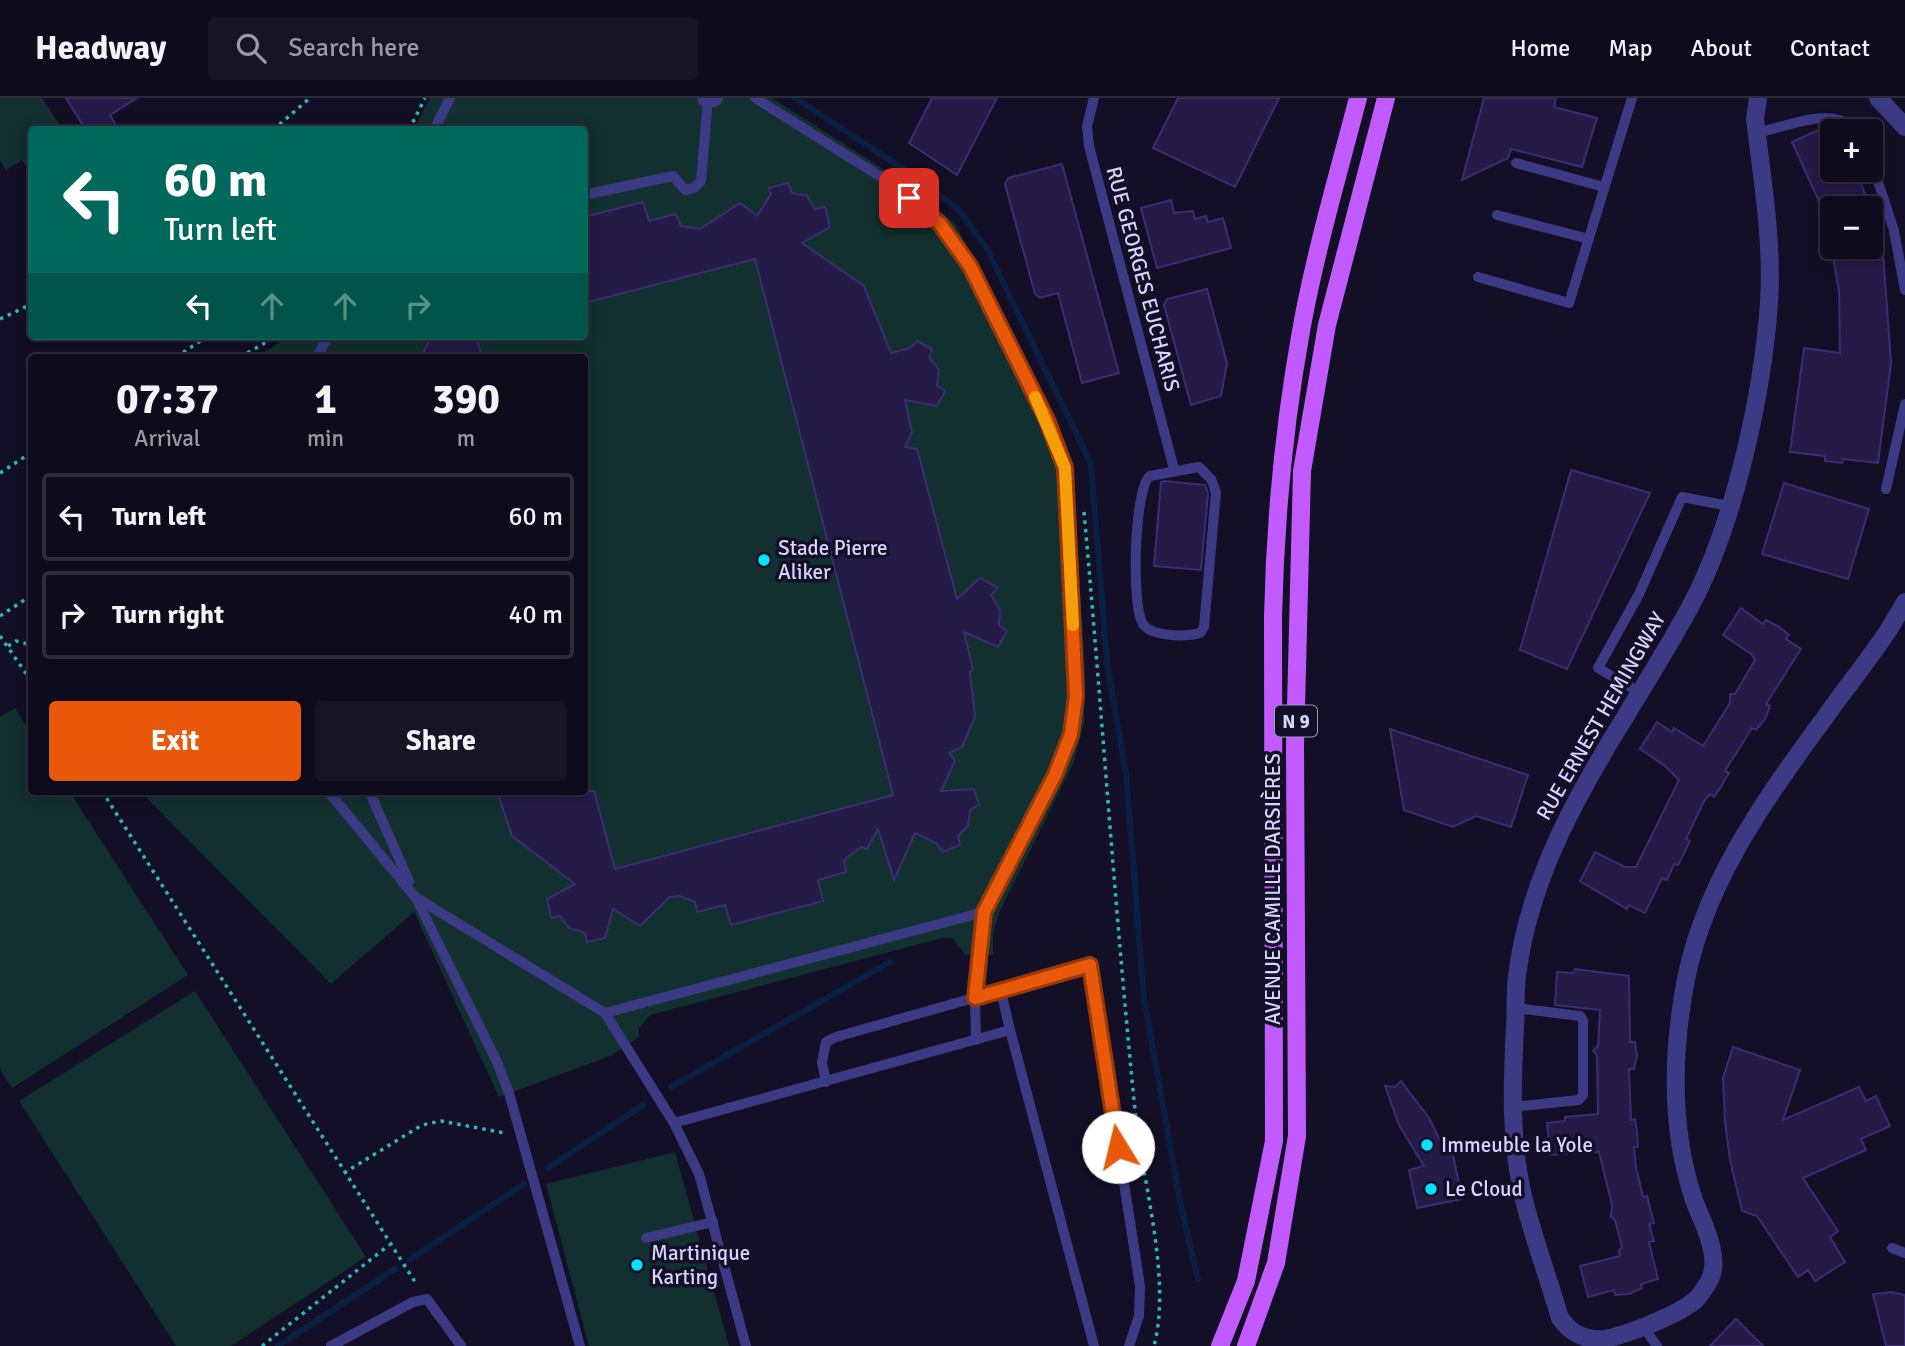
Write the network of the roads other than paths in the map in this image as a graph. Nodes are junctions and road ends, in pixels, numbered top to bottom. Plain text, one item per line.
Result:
1 (450, 98) edge
2 (707, 98) edge
3 (714, 98) edge
4 (755, 98) edge
5 (1094, 98) edge
6 (1358, 98) edge
7 (1386, 98) edge
8 (1632, 98) edge
9 (1758, 98) edge
10 (1878, 98) edge
11 (1837, 119) edge
12 (436, 126) edge
13 (1905, 127) edge
14 (1756, 133) junction
15 (1516, 163) dead end
16 (1878, 182) edge
17 (1604, 187) junction
18 (588, 194) edge
19 (1497, 215) dead end
20 (1588, 239) junction
21 (1478, 277) dead end
22 (1905, 290) edge
23 (1905, 404) edge
24 (1174, 469) junction
25 (1886, 489) dead end
26 (1729, 506) junction
27 (1905, 602) edge
28 (1639, 692) junction
29 (331, 795) edge
30 (371, 795) edge
31 (415, 897) junction
32 (984, 912) junction
33 (1001, 991) junction
34 (975, 998) junction
35 (1516, 1008) junction
36 (605, 1013) junction
37 (1010, 1030) junction
38 (976, 1040) junction
39 (826, 1082) junction
40 (1511, 1107) junction
41 (674, 1123) junction
42 (713, 1222) junction
43 (646, 1238) dead end
44 (1892, 1248) dead end
45 (1905, 1253) edge
46 (1643, 1326) junction
47 (1599, 1343) edge
48 (331, 1346) edge
49 (461, 1346) edge
50 (580, 1346) edge
51 (746, 1346) edge
52 (1094, 1346) edge
53 (1129, 1346) edge
54 (1220, 1346) edge
55 (1246, 1346) edge
56 (1657, 1346) edge

1 - 12 lane
2 - 3 street
2 - 18 lane
4 - 32 lane
5 - 24 lane, RUE GEORGES EUCHARIS
6 - 54 main road, AVENUE CAMILLE DARSIÈRES / N 9
7 - 55 main road, AVENUE CAMILLE DARSIÈRES / N 9
8 - 17 lane
9 - 14 street, RUE ERNEST HEMINGWAY
10 - 13 street
11 - 14 lane
14 - 26 street, RUE ERNEST HEMINGWAY
15 - 17 lane
16 - 22 lane
17 - 20 lane
19 - 20 lane
20 - 21 lane
23 - 25 lane
24 - 24 lane
26 - 28 street, RUE ERNEST HEMINGWAY
26 - 28 lane
27 - 46 street, RUE ERNEST HEMINGWAY
28 - 35 street, RUE ERNEST HEMINGWAY
29 - 31 lane
30 - 31 lane
31 - 36 lane
31 - 50 lane
32 - 34 lane
32 - 36 lane
33 - 34 lane
33 - 37 lane
33 - 53 lane
34 - 38 lane
34 - 39 lane
35 - 40 street, RUE ERNEST HEMINGWAY
35 - 40 lane
36 - 41 lane
37 - 38 lane
37 - 52 lane
38 - 39 lane
39 - 41 lane
40 - 47 street, RUE ERNEST HEMINGWAY
41 - 42 lane
42 - 43 lane
42 - 51 lane
44 - 45 lane
46 - 47 street, RUE ERNEST HEMINGWAY
46 - 56 lane
48 - 49 lane

